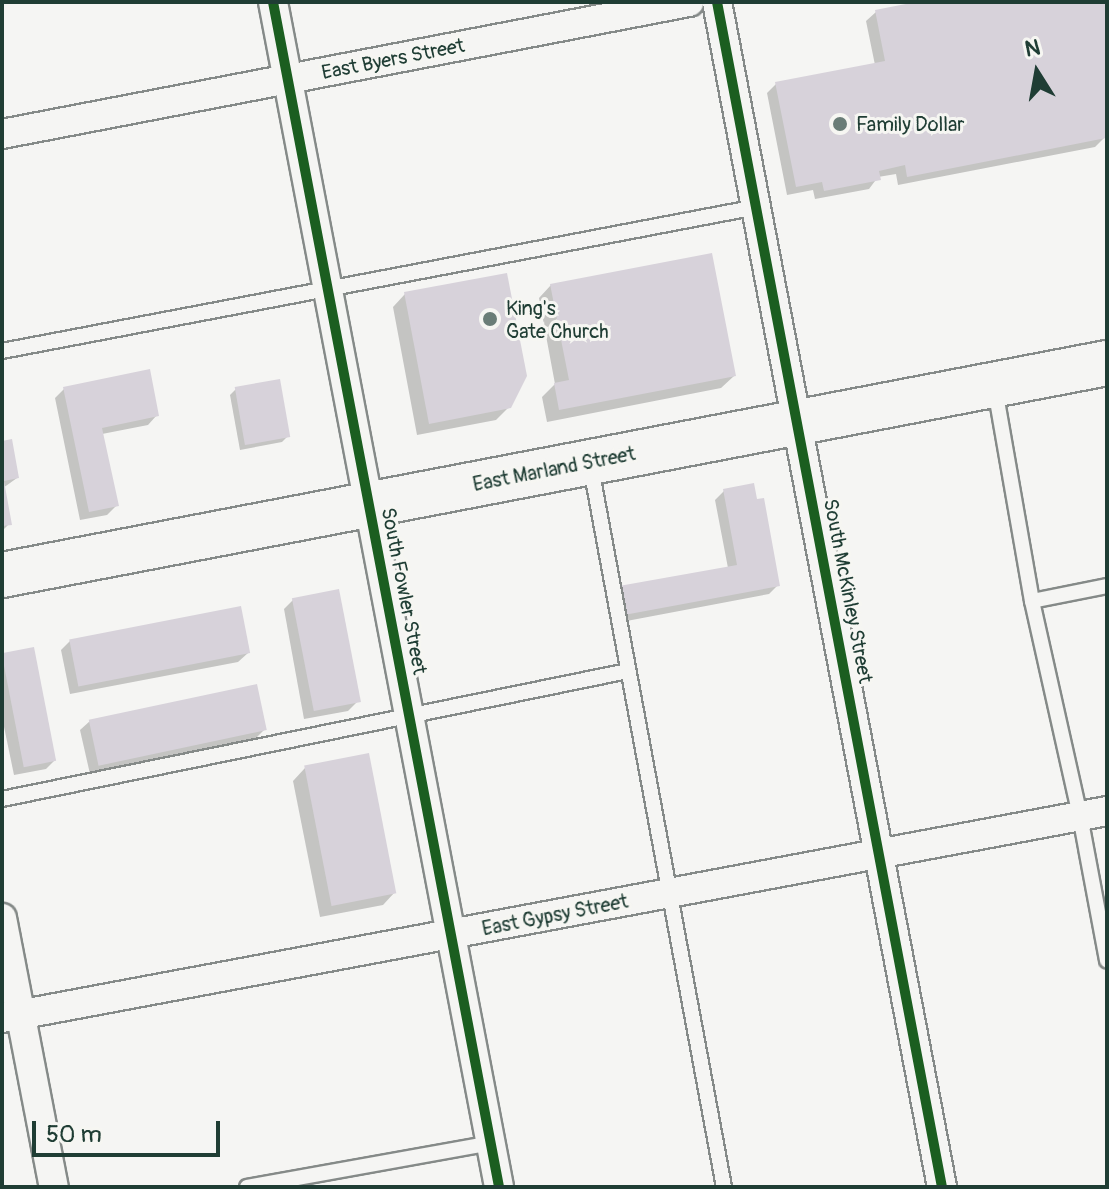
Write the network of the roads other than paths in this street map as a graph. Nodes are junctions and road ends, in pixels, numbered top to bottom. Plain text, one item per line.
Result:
1 (273, 2) edge
2 (689, 2) edge
3 (717, 2) edge
4 (288, 79) junction
5 (2, 134) edge
6 (757, 207) junction
7 (328, 288) junction
8 (2, 351) edge
9 (1107, 363) edge
10 (994, 385) junction
11 (798, 422) junction
12 (591, 462) junction
13 (369, 504) junction
14 (2, 575) edge
15 (1107, 586) edge
16 (1032, 601) junction
17 (628, 671) junction
18 (409, 713) junction
19 (2, 799) edge
20 (1094, 814) edge
21 (879, 854) junction
22 (668, 894) junction
23 (2, 918) edge
24 (451, 934) junction
25 (1107, 960) edge
26 (11, 1016) edge
27 (491, 1143) junction
28 (54, 1187) edge
29 (247, 1187) edge
30 (499, 1187) edge
31 (724, 1187) edge
32 (942, 1187) edge

1 - 4 street, South Fowler Street
2 - 4 street, East Byers Street
3 - 6 street, South McKinley Street
4 - 5 street, East Byers Street
4 - 7 street, South Fowler Street
6 - 7 lane
6 - 11 street, South McKinley Street
7 - 8 lane
7 - 13 street, South Fowler Street
9 - 10 highway, East Marland Street
10 - 11 highway, East Marland Street
10 - 16 lane
11 - 12 highway, East Marland Street
11 - 21 street, South McKinley Street
12 - 13 highway, East Marland Street
12 - 17 lane
13 - 14 highway, East Marland Street
13 - 18 street, South Fowler Street
15 - 16 lane
16 - 20 lane
17 - 18 lane
17 - 22 lane
18 - 19 lane
18 - 24 street, South Fowler Street
20 - 21 street, East Gypsy Street
20 - 25 lane
21 - 22 street, East Gypsy Street
21 - 32 street, South McKinley Street
22 - 24 street, East Gypsy Street
22 - 31 lane
23 - 26 street
24 - 26 street, East Gypsy Street
24 - 27 street, South Fowler Street
26 - 28 street
27 - 29 lane
27 - 30 street, South Fowler Street

